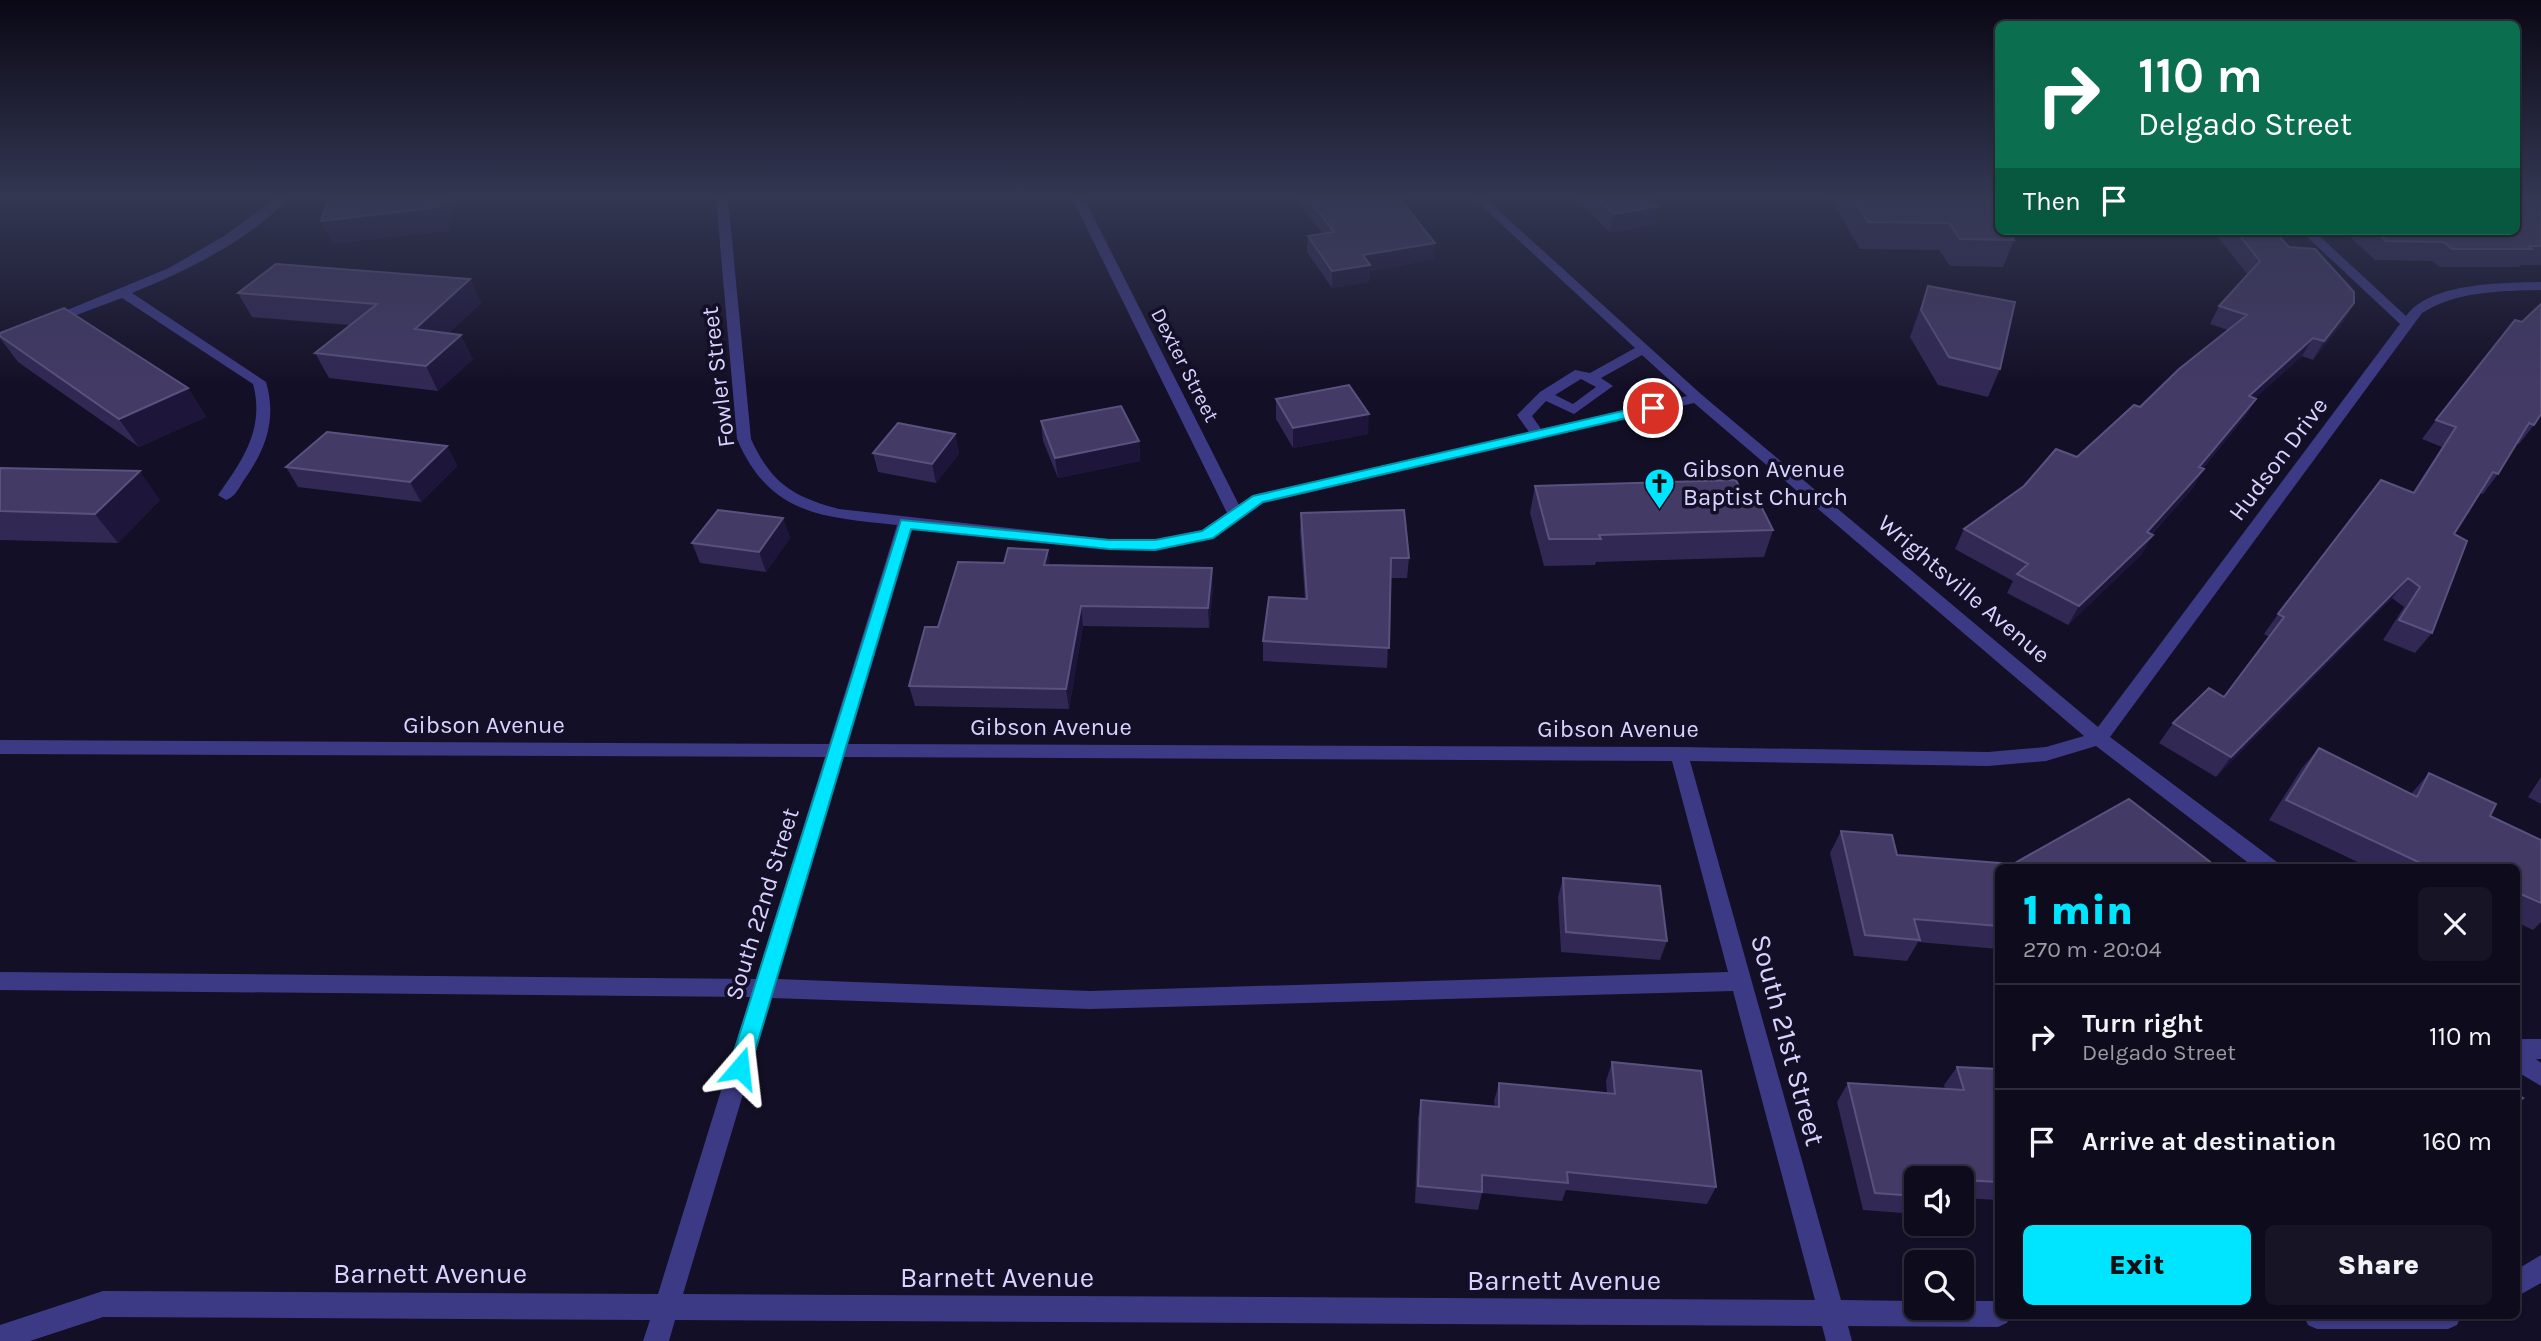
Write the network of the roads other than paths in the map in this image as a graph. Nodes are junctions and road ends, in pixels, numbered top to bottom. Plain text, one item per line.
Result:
1 (193, 261) edge
2 (728, 261) edge
3 (1109, 261) edge
4 (1546, 261) edge
5 (2338, 261) edge
6 (2541, 286) edge
7 (123, 293) junction
8 (40, 323) edge
9 (2407, 324) junction
10 (1642, 350) junction
11 (1590, 378) junction
12 (1545, 395) junction
13 (1697, 398) junction
14 (1574, 410) junction
15 (1587, 423) junction
16 (1538, 435) junction
17 (226, 495) dead end
18 (1236, 513) junction
19 (906, 523) junction
20 (2099, 737) junction
21 (0, 747) edge
22 (836, 750) junction
23 (1679, 754) junction
24 (2265, 864) edge
25 (0, 981) edge
26 (1741, 981) junction
27 (764, 988) junction
28 (2520, 1049) edge
29 (2541, 1049) edge
30 (2520, 1060) edge
31 (2541, 1076) edge
32 (2541, 1268) edge
33 (2520, 1283) edge
34 (667, 1306) junction
35 (1831, 1313) junction
36 (1995, 1314) edge
37 (0, 1338) edge
38 (656, 1341) edge
39 (1839, 1341) edge

1 - 7 street
2 - 19 street, Fowler Street
3 - 18 street, Dexter Street
4 - 10 street, Wrightsville Avenue
5 - 9 street
6 - 9 street, Hudson Drive
7 - 8 street
7 - 17 street
9 - 20 street, Hudson Drive
10 - 11 street
10 - 13 street, Wrightsville Avenue
11 - 12 street
11 - 14 street
12 - 14 street
12 - 16 street
13 - 15 street, Fowler Street
13 - 20 street, Wrightsville Avenue
14 - 15 street
15 - 16 street, Fowler Street
16 - 18 street, Fowler Street
18 - 19 street, Fowler Street
19 - 22 street, South 22nd Street
20 - 23 street, Gibson Avenue
20 - 24 street, Wrightsville Avenue
21 - 22 street, Gibson Avenue
22 - 23 street, Gibson Avenue
22 - 27 street, South 22nd Street
23 - 26 street, South 21st Street
25 - 27 street
26 - 27 street
26 - 35 street, South 21st Street
27 - 34 street, South 22nd Street
28 - 29 street
30 - 31 street
32 - 33 street
34 - 35 street, Barnett Avenue
34 - 37 street, Barnett Avenue
34 - 38 street, South 22nd Street
35 - 36 street, Barnett Avenue
35 - 39 street, South 21st Street

